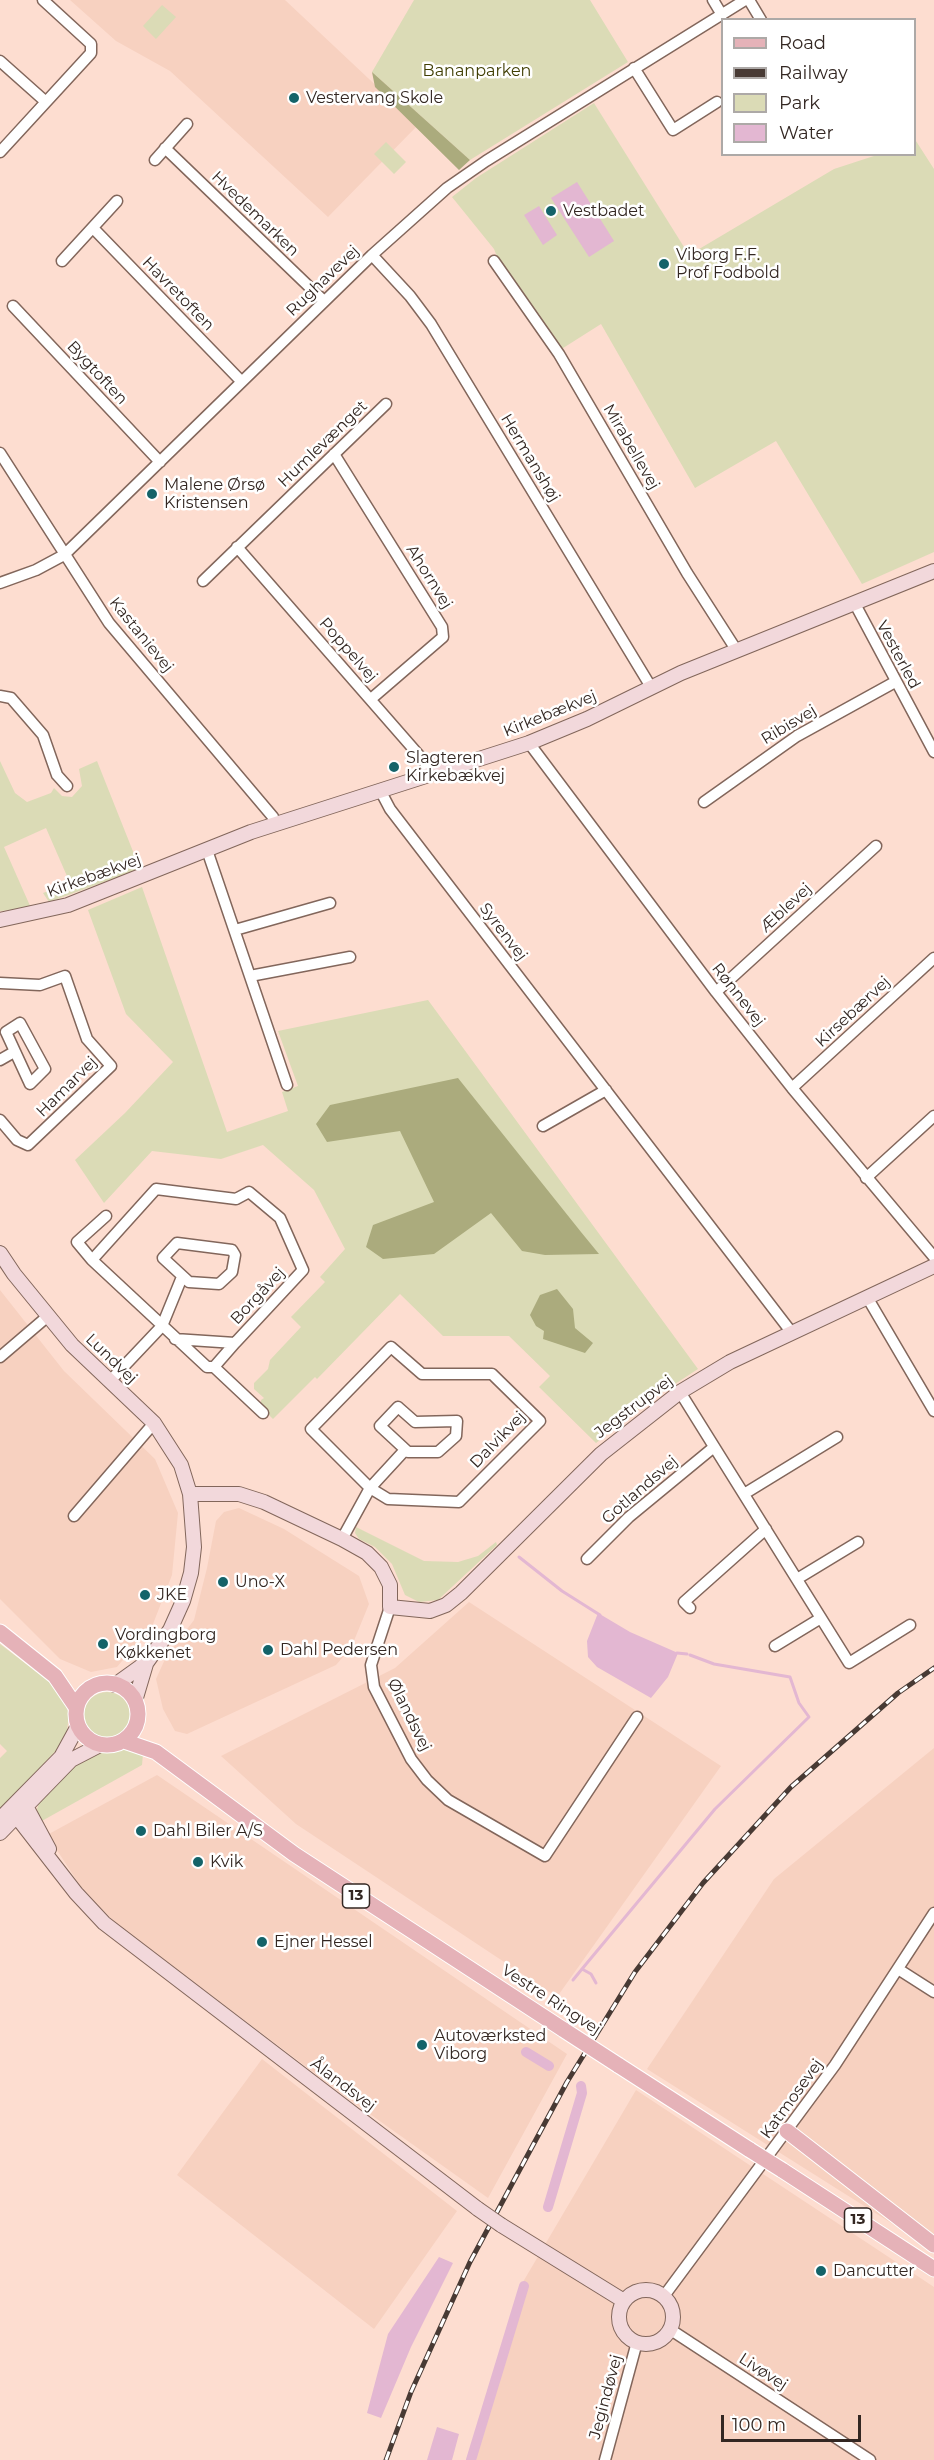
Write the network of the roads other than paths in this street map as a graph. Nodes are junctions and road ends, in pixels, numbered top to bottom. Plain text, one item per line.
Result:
1 (43, 0) edge
2 (713, 0) edge
3 (747, 0) edge
4 (722, 15) junction
5 (760, 18) edge
6 (0, 61) edge
7 (634, 68) junction
8 (46, 102) junction
9 (717, 102) dead end
10 (187, 124) dead end
11 (165, 148) junction
12 (0, 152) edge
13 (154, 160) dead end
14 (117, 201) dead end
15 (93, 228) junction
16 (372, 255) junction
17 (62, 261) dead end
18 (494, 261) dead end
19 (324, 301) junction
20 (13, 306) dead end
21 (242, 381) junction
22 (386, 404) dead end
23 (0, 453) edge
24 (334, 454) junction
25 (160, 462) junction
26 (237, 547) junction
27 (64, 555) junction
28 (934, 571) edge
29 (203, 581) dead end
30 (0, 583) edge
31 (855, 604) junction
32 (737, 651) junction
33 (895, 682) junction
34 (651, 687) junction
35 (0, 696) edge
36 (371, 699) junction
37 (529, 743) junction
38 (934, 752) edge
39 (431, 775) junction
40 (67, 786) dead end
41 (380, 790) junction
42 (704, 802) dead end
43 (275, 824) junction
44 (876, 846) dead end
45 (207, 850) junction
46 (330, 903) dead end
47 (0, 920) edge
48 (235, 930) junction
49 (350, 957) dead end
50 (934, 958) edge
51 (250, 976) junction
52 (0, 983) edge
53 (716, 992) junction
54 (14, 1052) junction
55 (0, 1060) edge
56 (287, 1085) dead end
57 (792, 1088) junction
58 (606, 1090) junction
59 (934, 1116) edge
60 (0, 1120) edge
61 (543, 1126) dead end
62 (866, 1178) junction
63 (106, 1216) dead end
64 (0, 1253) edge
65 (934, 1257) edge
66 (92, 1260) junction
67 (934, 1266) edge
68 (182, 1277) junction
69 (867, 1297) junction
70 (48, 1316) junction
71 (162, 1326) junction
72 (792, 1333) junction
73 (175, 1339) junction
74 (235, 1343) junction
75 (0, 1357) edge
76 (214, 1367) junction
77 (110, 1381) junction
78 (680, 1392) junction
79 (934, 1411) edge
80 (263, 1413) dead end
81 (154, 1423) junction
82 (837, 1437) dead end
83 (714, 1447) junction
84 (405, 1450) junction
85 (370, 1488) junction
86 (190, 1494) junction
87 (744, 1494) junction
88 (74, 1516) dead end
89 (766, 1529) junction
90 (342, 1539) junction
91 (858, 1542) dead end
92 (587, 1558) dead end
93 (797, 1579) junction
94 (390, 1607) junction
95 (690, 1608) dead end
96 (821, 1618) junction
97 (910, 1625) dead end
98 (0, 1632) edge
99 (775, 1646) dead end
100 (147, 1662) junction
101 (55, 1676) junction
102 (115, 1684) junction
103 (92, 1687) junction
104 (135, 1701) junction
105 (76, 1707) junction
106 (637, 1717) dead end
107 (137, 1722) junction
108 (78, 1726) junction
109 (123, 1741) junction
110 (100, 1745) junction
111 (156, 1752) junction
112 (14, 1812) edge
113 (0, 1833) edge
114 (934, 1913) edge
115 (898, 1969) junction
116 (934, 1992) edge
117 (788, 2131) junction
118 (934, 2245) edge
119 (934, 2269) edge
120 (664, 2296) junction
121 (624, 2301) junction
122 (671, 2330) junction
123 (637, 2342) junction
124 (605, 2460) edge
125 (870, 2460) edge

1 - 8 street
2 - 4 street
3 - 4 street, Rughavevej
3 - 5 street, Rughavevej
4 - 7 street, Rughavevej
6 - 8 street
7 - 9 street
7 - 16 street, Rughavevej
8 - 12 street
10 - 11 street
11 - 13 street
11 - 19 street, Hvedemarken
14 - 15 street
15 - 17 street
15 - 21 street, Havretoften
16 - 19 street, Rughavevej
16 - 34 street, Hermanshøj
18 - 32 street, Mirabellevej
19 - 21 street, Rughavevej
20 - 25 street, Bygtoften
21 - 25 street, Rughavevej
22 - 24 street, Humlevænget
23 - 27 street, Kastanievej
24 - 26 street, Humlevænget
24 - 36 street, Ahornvej
25 - 27 street, Rughavevej
26 - 29 street, Humlevænget
26 - 36 street, Poppelvej
27 - 30 street, Rughavevej
27 - 43 street, Kastanievej
28 - 31 street, Kirkebækvej
31 - 32 street, Kirkebækvej
31 - 33 street, Vesterled
32 - 34 street, Kirkebækvej
33 - 38 street, Vesterled
33 - 42 street, Ribisvej
34 - 37 street, Kirkebækvej
35 - 40 street
36 - 39 street, Poppelvej
37 - 39 street, Kirkebækvej
37 - 53 street, Rønnevej
39 - 41 street, Kirkebækvej
41 - 43 street, Kirkebækvej
41 - 58 street, Syrenvej
43 - 45 street, Kirkebækvej
44 - 53 street, Æblevej
45 - 47 street, Kirkebækvej
45 - 48 street
46 - 48 street
48 - 51 street
49 - 51 street
50 - 57 street, Kirsebærvej
51 - 56 street
52 - 60 street, Hamarvej
53 - 57 street, Rønnevej
54 - 54 street, Hamarvej
54 - 55 street
57 - 62 street, Rønnevej
58 - 61 street
58 - 72 street, Syrenvej
59 - 62 street
62 - 65 street, Rønnevej
63 - 66 street
64 - 70 street, Lundvej
66 - 71 street
66 - 74 street, Borgåvej
67 - 69 street, Jegstrupvej
68 - 68 street
68 - 71 street
69 - 72 street, Jegstrupvej
69 - 79 street
70 - 75 street
70 - 77 street, Lundvej
71 - 73 street
71 - 77 street
72 - 78 street, Jegstrupvej
73 - 74 street, Borgåvej
73 - 76 street
74 - 76 street, Borgåvej
76 - 80 street
77 - 81 street, Lundvej
78 - 83 street
78 - 94 street, Jegstrupvej
81 - 86 street, Lundvej
81 - 88 street
82 - 87 street
83 - 87 street
83 - 92 street, Gotlandsvej
84 - 84 street, Dalvikvej
84 - 85 street
85 - 85 street, Dalvikvej
85 - 90 street
86 - 90 street, Ølandsvej
86 - 100 street, Lundvej
87 - 89 street
89 - 93 street
89 - 95 street
90 - 94 street, Ølandsvej
91 - 93 street
93 - 96 street
94 - 106 street, Ølandsvej
96 - 97 street
96 - 99 street
98 - 101 main road
100 - 102 street, Lundvej
100 - 104 street, Lundvej
101 - 103 main road
101 - 105 main road
102 - 103 main road
102 - 104 main road
103 - 105 main road
104 - 107 main road, 13
105 - 108 main road
107 - 109 main road
107 - 111 main road, Vestre Ringvej / 13
108 - 110 main road
108 - 112 street
109 - 110 main road, 13
109 - 111 main road, Vestre Ringvej / 13
110 - 112 street
111 - 119 main road, Vestre Ringvej / 13, bridge
112 - 113 street
112 - 121 street, Ålandsvej, bridge
114 - 115 street, Katmosevej
115 - 116 street
115 - 117 street, Katmosevej
117 - 118 main road
117 - 120 street, Katmosevej
120 - 121 street
120 - 122 street
121 - 123 street
122 - 123 street
122 - 125 street, Livøvej
123 - 124 street, Jegindøvej

